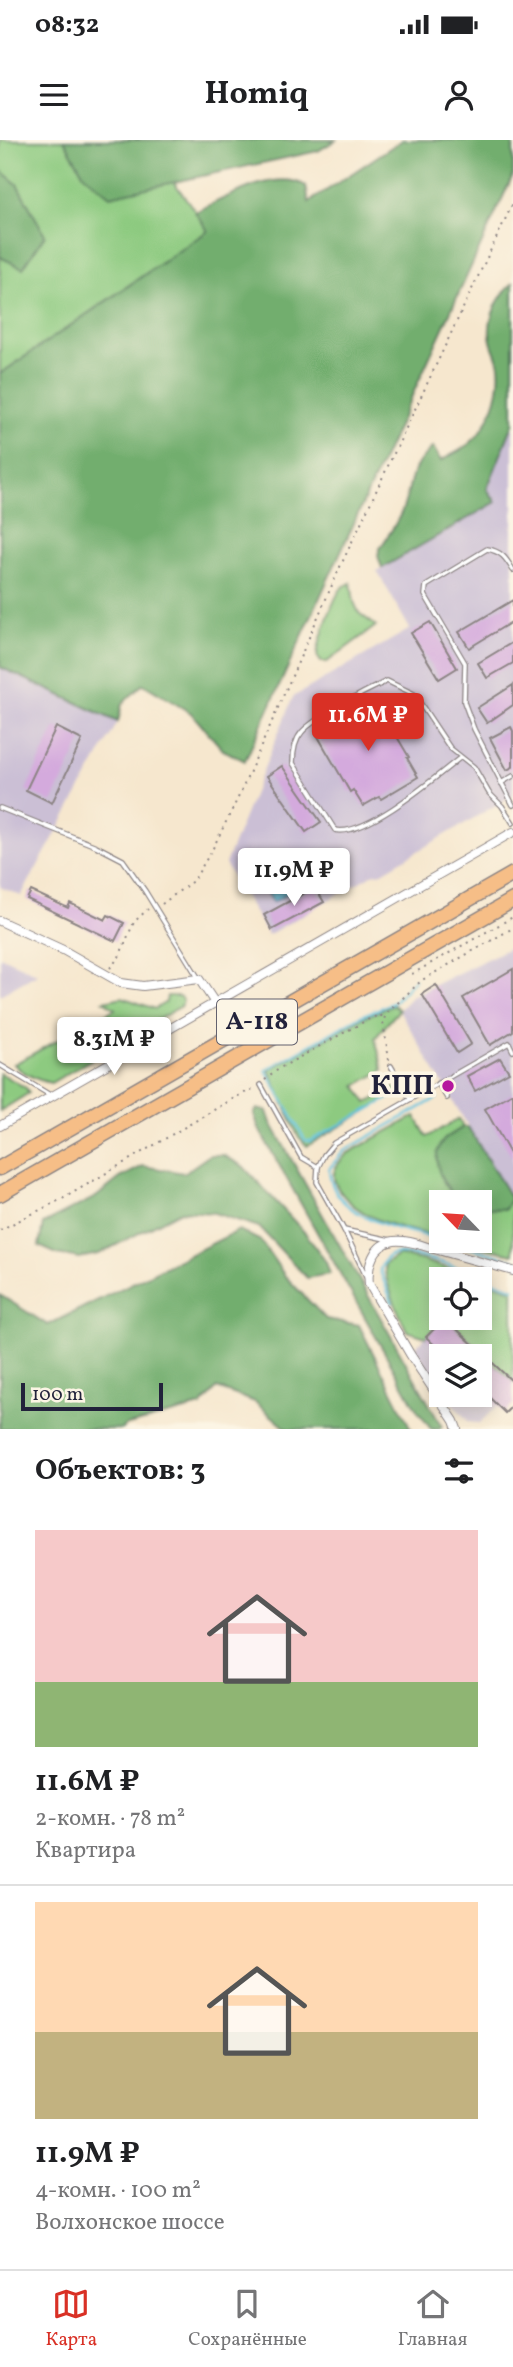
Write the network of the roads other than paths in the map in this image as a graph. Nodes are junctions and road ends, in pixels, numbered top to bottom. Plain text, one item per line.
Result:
1 (513, 570) edge
2 (461, 757) junction
3 (513, 776) edge
4 (501, 783) junction
5 (513, 806) edge
6 (0, 808) edge
7 (513, 823) edge
8 (513, 832) edge
9 (513, 874) edge
10 (513, 900) edge
11 (0, 921) edge
12 (199, 979) junction
13 (215, 1003) junction
14 (513, 1051) edge
15 (0, 1065) edge
16 (391, 1066) road end
17 (438, 1083) junction
18 (261, 1085) road end
19 (52, 1097) junction
20 (447, 1098) dead end
21 (410, 1099) junction
22 (0, 1126) edge
23 (318, 1167) junction
24 (0, 1168) edge
25 (0, 1194) edge
26 (345, 1230) junction
27 (395, 1241) junction
28 (513, 1271) edge
29 (369, 1284) junction
30 (457, 1429) edge

1 - 4 lane
2 - 2 lane
2 - 7 lane
3 - 4 lane
4 - 5 lane
6 - 12 lane
8 - 13 street
9 - 24 highway, А-118
10 - 25 highway, А-118
11 - 12 street
12 - 13 street
13 - 19 street
14 - 17 lane
15 - 19 lane
16 - 21 lane
17 - 20 lane
17 - 21 lane
18 - 23 lane
19 - 22 street
21 - 23 lane
23 - 26 lane
26 - 27 lane
26 - 29 lane
27 - 28 street
27 - 29 street
29 - 30 street

